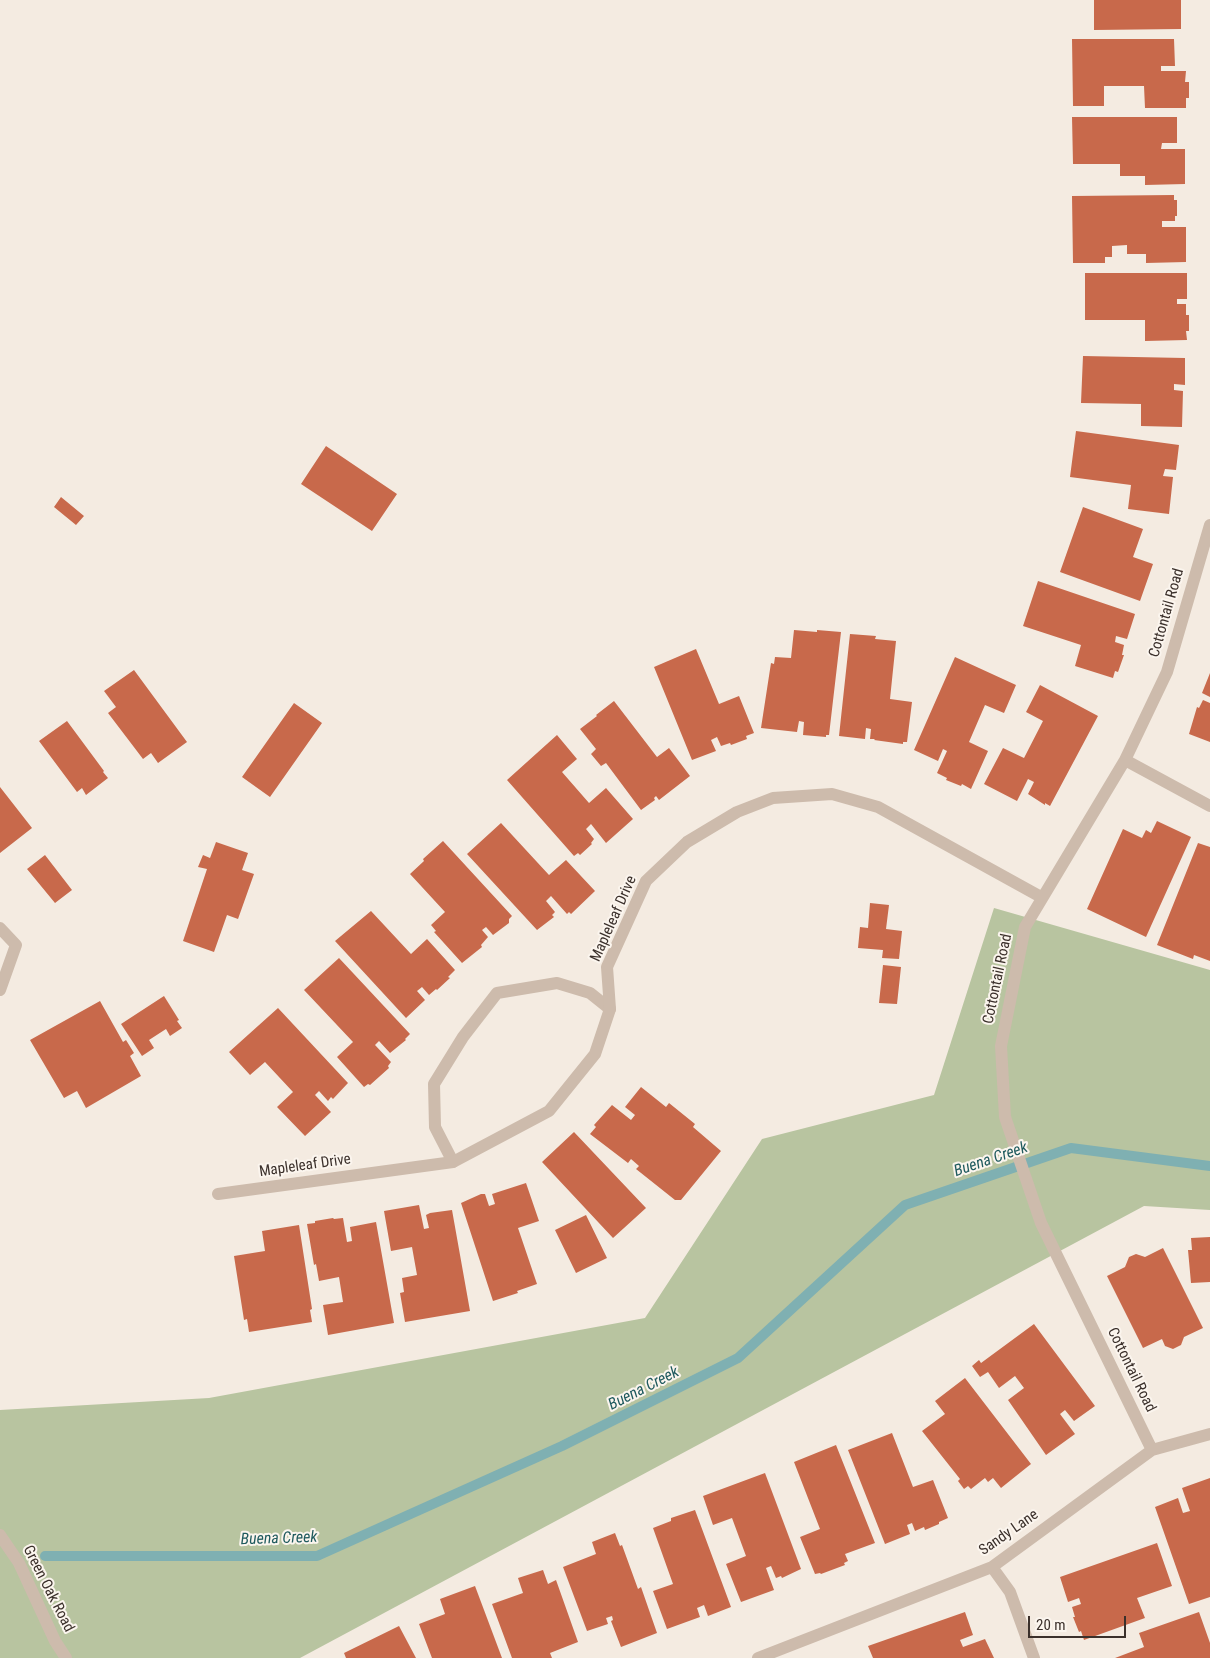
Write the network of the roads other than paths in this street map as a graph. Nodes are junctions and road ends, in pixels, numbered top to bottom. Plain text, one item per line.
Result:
1 (1210, 525) edge
2 (1125, 760) junction
3 (1210, 806) edge
4 (1042, 897) junction
5 (0, 928) edge
6 (0, 990) edge
7 (610, 1009) junction
8 (453, 1162) junction
9 (218, 1194) dead end
10 (1210, 1434) edge
11 (1152, 1450) junction
12 (0, 1535) edge
13 (992, 1567) junction
14 (66, 1658) edge
15 (758, 1658) edge
16 (1034, 1658) edge

1 - 2 street, Cottontail Road
2 - 3 street
2 - 4 street, Cottontail Road
4 - 7 street, Mapleleaf Drive
4 - 11 street, Cottontail Road
5 - 6 street
7 - 8 street, Mapleleaf Drive
7 - 8 street
8 - 9 street, Mapleleaf Drive
10 - 11 street, Sandy Lane
11 - 13 street, Sandy Lane
12 - 14 street, Green Oak Road
13 - 15 street, Sandy Lane
13 - 16 street

